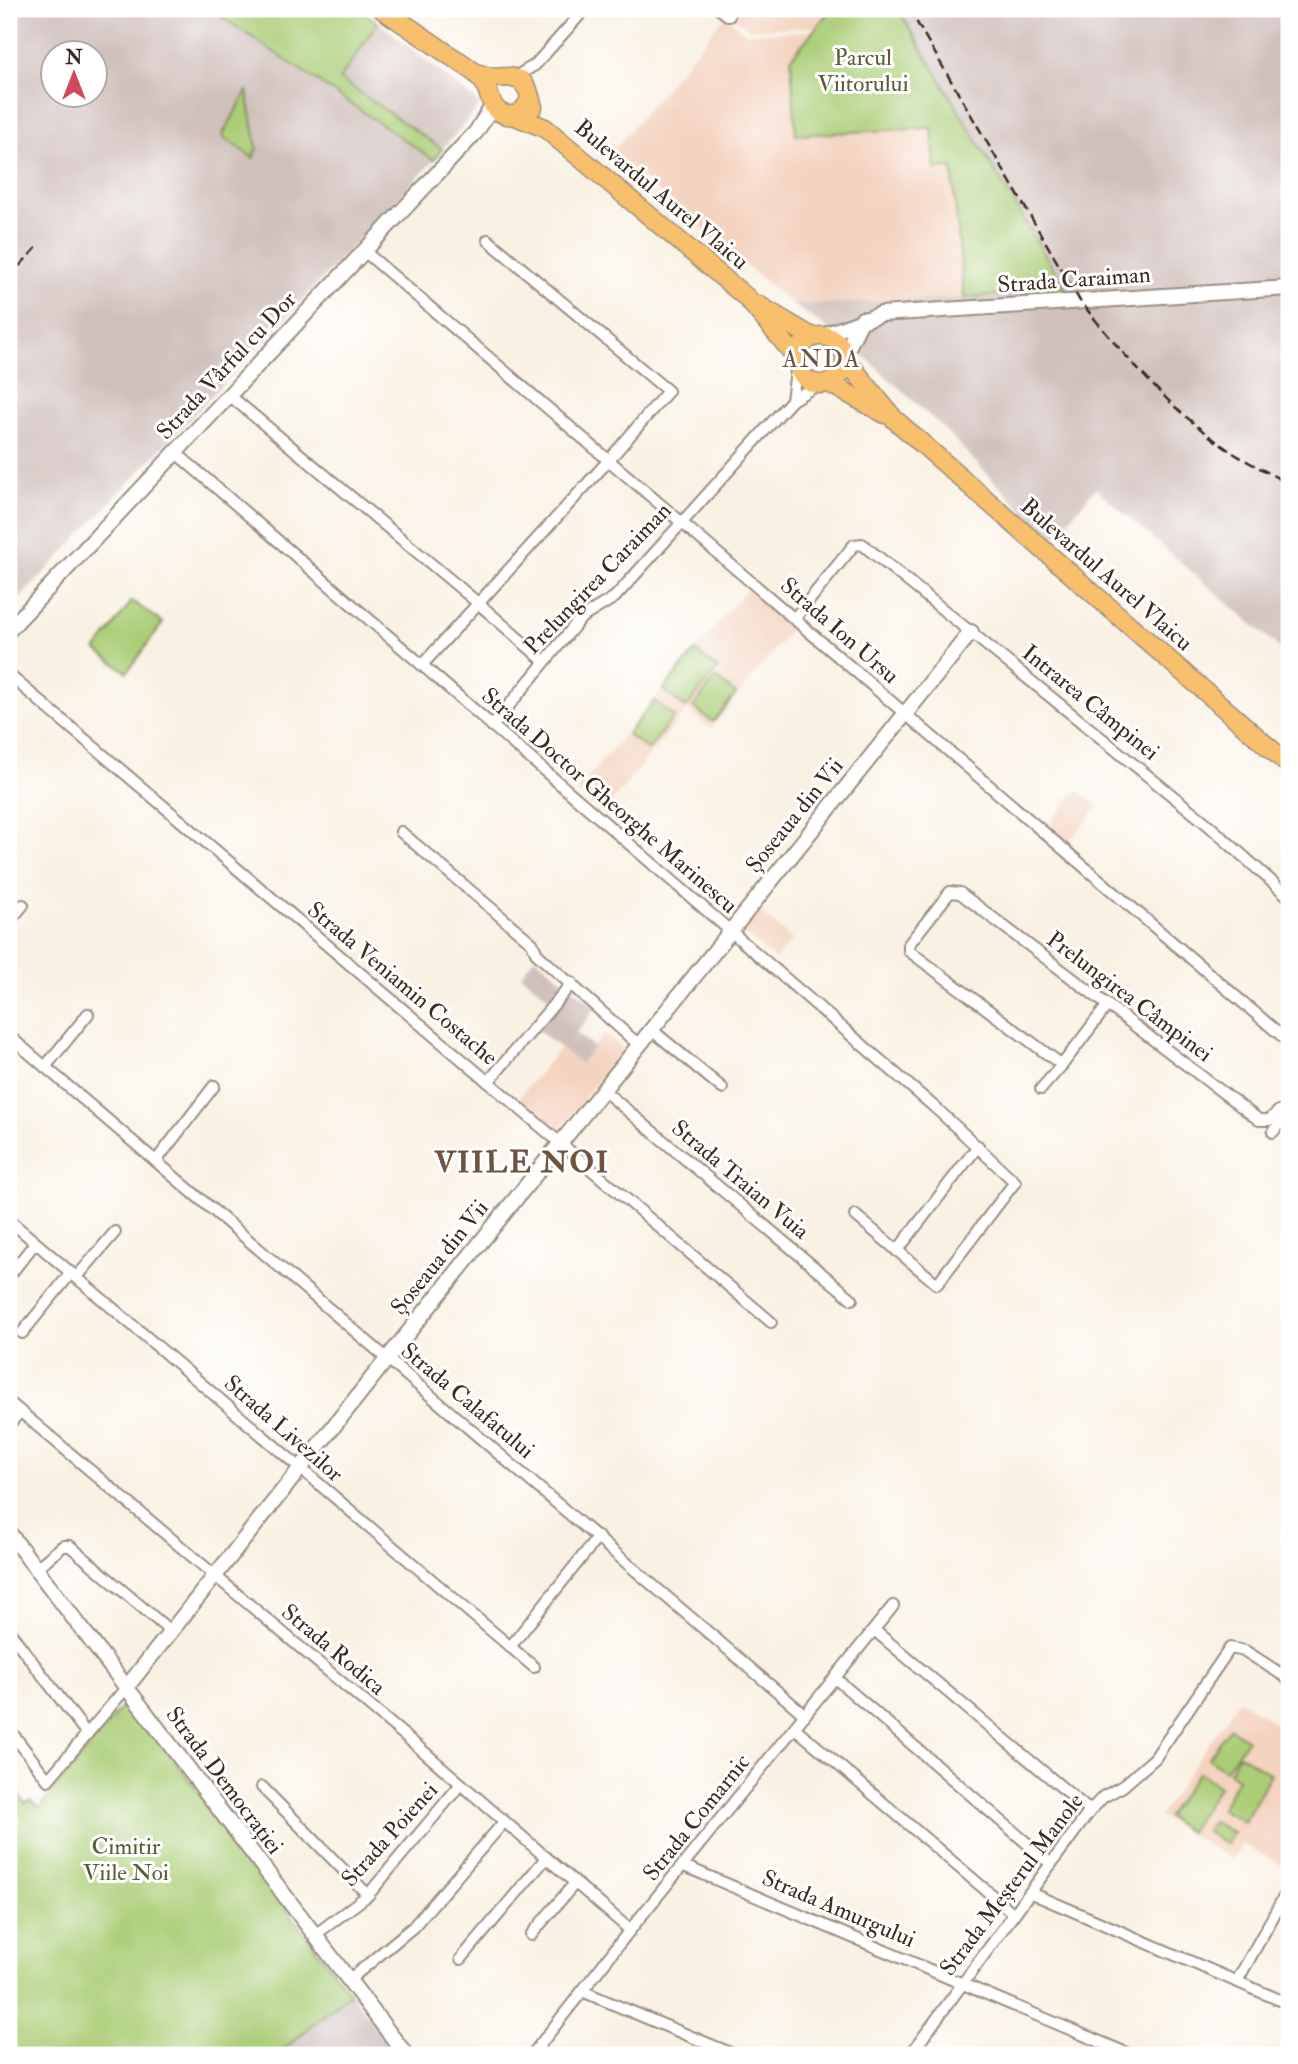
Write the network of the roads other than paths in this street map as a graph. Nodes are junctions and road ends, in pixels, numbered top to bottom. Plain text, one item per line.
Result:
1 (382, 9) edge
2 (585, 9) edge
3 (719, 9) edge
4 (729, 16) dead end
5 (535, 65) junction
6 (476, 73) junction
7 (519, 86) junction
8 (501, 109) junction
9 (545, 128) junction
10 (488, 240) dead end
11 (364, 251) junction
12 (1289, 288) edge
13 (747, 298) junction
14 (862, 319) junction
15 (818, 336) junction
16 (846, 356) junction
17 (797, 361) junction
18 (824, 384) junction
19 (229, 395) junction
20 (792, 400) junction
21 (894, 419) junction
22 (175, 452) junction
23 (609, 460) junction
24 (682, 523) junction
25 (478, 603) junction
26 (794, 619) junction
27 (9, 630) edge
28 (971, 632) junction
29 (544, 661) junction
30 (422, 666) junction
31 (9, 675) edge
32 (905, 713) junction
33 (492, 726) junction
34 (1289, 765) edge
35 (401, 832) dead end
36 (1289, 897) edge
37 (23, 905) dead end
38 (9, 922) edge
39 (730, 931) junction
40 (572, 983) junction
41 (1107, 1006) junction
42 (88, 1014) dead end
43 (652, 1030) junction
44 (9, 1036) edge
45 (1289, 1042) edge
46 (640, 1046) junction
47 (1062, 1065) junction
48 (45, 1066) junction
49 (488, 1082) junction
50 (214, 1086) dead end
51 (722, 1088) dead end
52 (1041, 1088) dead end
53 (603, 1090) junction
54 (1288, 1112) edge
55 (1273, 1132) dead end
56 (560, 1143) junction
57 (978, 1146) junction
58 (156, 1161) junction
59 (855, 1215) dead end
60 (9, 1220) edge
61 (115, 1232) dead end
62 (35, 1243) junction
63 (897, 1251) junction
64 (74, 1275) junction
65 (9, 1276) edge
66 (852, 1299) dead end
67 (771, 1322) dead end
68 (22, 1333) dead end
69 (387, 1359) junction
70 (9, 1402) edge
71 (20, 1412) junction
72 (9, 1424) edge
73 (299, 1469) junction
74 (9, 1533) edge
75 (598, 1537) junction
76 (35, 1569) junction
77 (214, 1576) junction
78 (893, 1606) dead end
79 (874, 1630) junction
80 (9, 1631) edge
81 (170, 1631) junction
82 (510, 1647) junction
83 (534, 1667) dead end
84 (835, 1678) junction
85 (1289, 1679) edge
86 (126, 1688) junction
87 (805, 1715) junction
88 (794, 1728) junction
89 (9, 1729) edge
90 (87, 1734) junction
91 (461, 1784) junction
92 (262, 1787) dead end
93 (1090, 1811) junction
94 (504, 1822) junction
95 (546, 1858) junction
96 (1051, 1864) junction
97 (684, 1866) junction
98 (575, 1883) junction
99 (1289, 1888) edge
100 (1031, 1893) junction
101 (368, 1895) junction
102 (1014, 1914) junction
103 (630, 1930) junction
104 (531, 1934) dead end
105 (315, 1935) junction
106 (461, 1959) dead end
107 (349, 1980) junction
108 (1237, 1981) junction
109 (962, 1983) junction
110 (582, 1991) junction
111 (1289, 2004) edge
112 (406, 2055) edge
113 (531, 2055) edge
114 (735, 2055) edge
115 (910, 2055) edge
116 (1131, 2055) edge

1 - 6 main road
2 - 5 street
3 - 4 street
5 - 7 street
5 - 7 street
6 - 7 main road
6 - 8 main road
7 - 8 main road
7 - 8 main road
7 - 9 main road, Bulevardul Aurel Vlaicu
8 - 9 main road, Bulevardul Aurel Vlaicu
8 - 11 street, Strada Vârful cu Dor
9 - 13 main road, Bulevardul Aurel Vlaicu
10 - 23 street
11 - 19 street, Strada Vârful cu Dor
11 - 23 street, Strada Ion Ursu
12 - 14 street, Strada Caraiman
13 - 15 main road, Bulevardul Aurel Vlaicu
13 - 17 main road, Bulevardul Aurel Vlaicu
14 - 15 street, Strada Caraiman
14 - 16 street
15 - 16 main road
15 - 17 main road
16 - 18 main road
16 - 21 main road, Bulevardul Aurel Vlaicu
17 - 18 main road
17 - 20 street
18 - 20 street, Prelungirea Caraiman
18 - 21 main road, Bulevardul Aurel Vlaicu
19 - 22 street, Strada Vârful cu Dor
19 - 25 street
20 - 24 street, Prelungirea Caraiman
21 - 34 main road, Bulevardul Aurel Vlaicu
22 - 27 street, Strada Vârful cu Dor
22 - 30 street, Strada Doctor Gheorghe Marinescu
23 - 24 street, Strada Ion Ursu
23 - 25 street
24 - 26 street, Strada Ion Ursu
24 - 29 street, Prelungirea Caraiman
25 - 29 street
25 - 30 street
26 - 28 street, Intrarea Câmpinei
26 - 32 street, Strada Ion Ursu
28 - 32 street, Șoseaua din Vii
28 - 36 street, Intrarea Câmpinei
29 - 33 street, Prelungirea Caraiman
30 - 33 street, Strada Doctor Gheorghe Marinescu
31 - 49 street, Strada Veniamin Costache
32 - 39 street, Șoseaua din Vii
32 - 45 street, Strada Ion Ursu
33 - 39 street, Strada Doctor Gheorghe Marinescu
35 - 40 street
37 - 38 street
39 - 43 street, Șoseaua din Vii
39 - 57 street, Strada Doctor Gheorghe Marinescu
40 - 46 street
40 - 49 street
41 - 47 street
41 - 47 street, Prelungirea Câmpinei
41 - 54 street, Prelungirea Câmpinei
42 - 48 street
43 - 46 street, Șoseaua din Vii
43 - 51 street
44 - 48 street, Strada Calafatului
46 - 53 street, Șoseaua din Vii
47 - 52 street
48 - 58 street, Strada Calafatului
49 - 56 street, Strada Veniamin Costache
50 - 58 street
53 - 56 street, Șoseaua din Vii
53 - 66 street, Strada Traian Vuia
54 - 55 street
56 - 67 street, Strada Veniamin Costache
56 - 69 street, Șoseaua din Vii
57 - 63 street
57 - 63 street, Strada Doctor Gheorghe Marinescu
58 - 69 street, Strada Calafatului
59 - 63 street
60 - 62 street, Strada Livezilor
61 - 64 street
62 - 64 street, Strada Livezilor
62 - 65 street
64 - 68 street
64 - 73 street, Strada Livezilor
69 - 73 street, Șoseaua din Vii
69 - 75 street, Strada Calafatului
70 - 71 street, Strada Rodica
71 - 72 street
71 - 77 street, Strada Rodica
73 - 77 street, Șoseaua din Vii
73 - 82 street, Strada Livezilor
74 - 76 street, Strada Democrației
75 - 82 street
75 - 87 street, Strada Calafatului
76 - 81 street
76 - 86 street, Strada Democrației
77 - 81 street, Șoseaua din Vii
77 - 91 street, Strada Rodica
78 - 79 street, Strada Comarnic
79 - 84 street, Strada Comarnic
79 - 93 street
80 - 90 street
81 - 86 street, Șoseaua din Vii
82 - 83 street, Strada Livezilor
84 - 87 street, Strada Comarnic
84 - 96 street
85 - 93 street, Strada Meșterul Manole
86 - 90 street, Șoseaua din Vii
86 - 105 street, Strada Democrației
87 - 88 street, Strada Comarnic
88 - 97 street, Strada Comarnic
88 - 102 street
89 - 90 street, Șoseaua din Vii
91 - 94 street, Strada Rodica
91 - 101 street, Strada Poienei
92 - 101 street
93 - 96 street, Strada Meșterul Manole
94 - 95 street, Strada Rodica
94 - 107 street
95 - 98 street, Strada Rodica
95 - 106 street
96 - 100 street, Strada Meșterul Manole
97 - 103 street, Strada Comarnic
97 - 109 street, Strada Amurgului
98 - 103 street, Strada Rodica
98 - 104 street
99 - 108 street
100 - 102 street, Strada Meșterul Manole
100 - 108 street
101 - 105 street, Strada Poienei
102 - 109 street, Strada Meșterul Manole
103 - 110 street, Strada Comarnic
105 - 107 street, Strada Democrației
107 - 112 street, Strada Democrației
108 - 111 street
109 - 115 street, Strada Meșterul Manole
109 - 116 street, Strada Amurgului
110 - 113 street, Strada Comarnic
110 - 114 street

